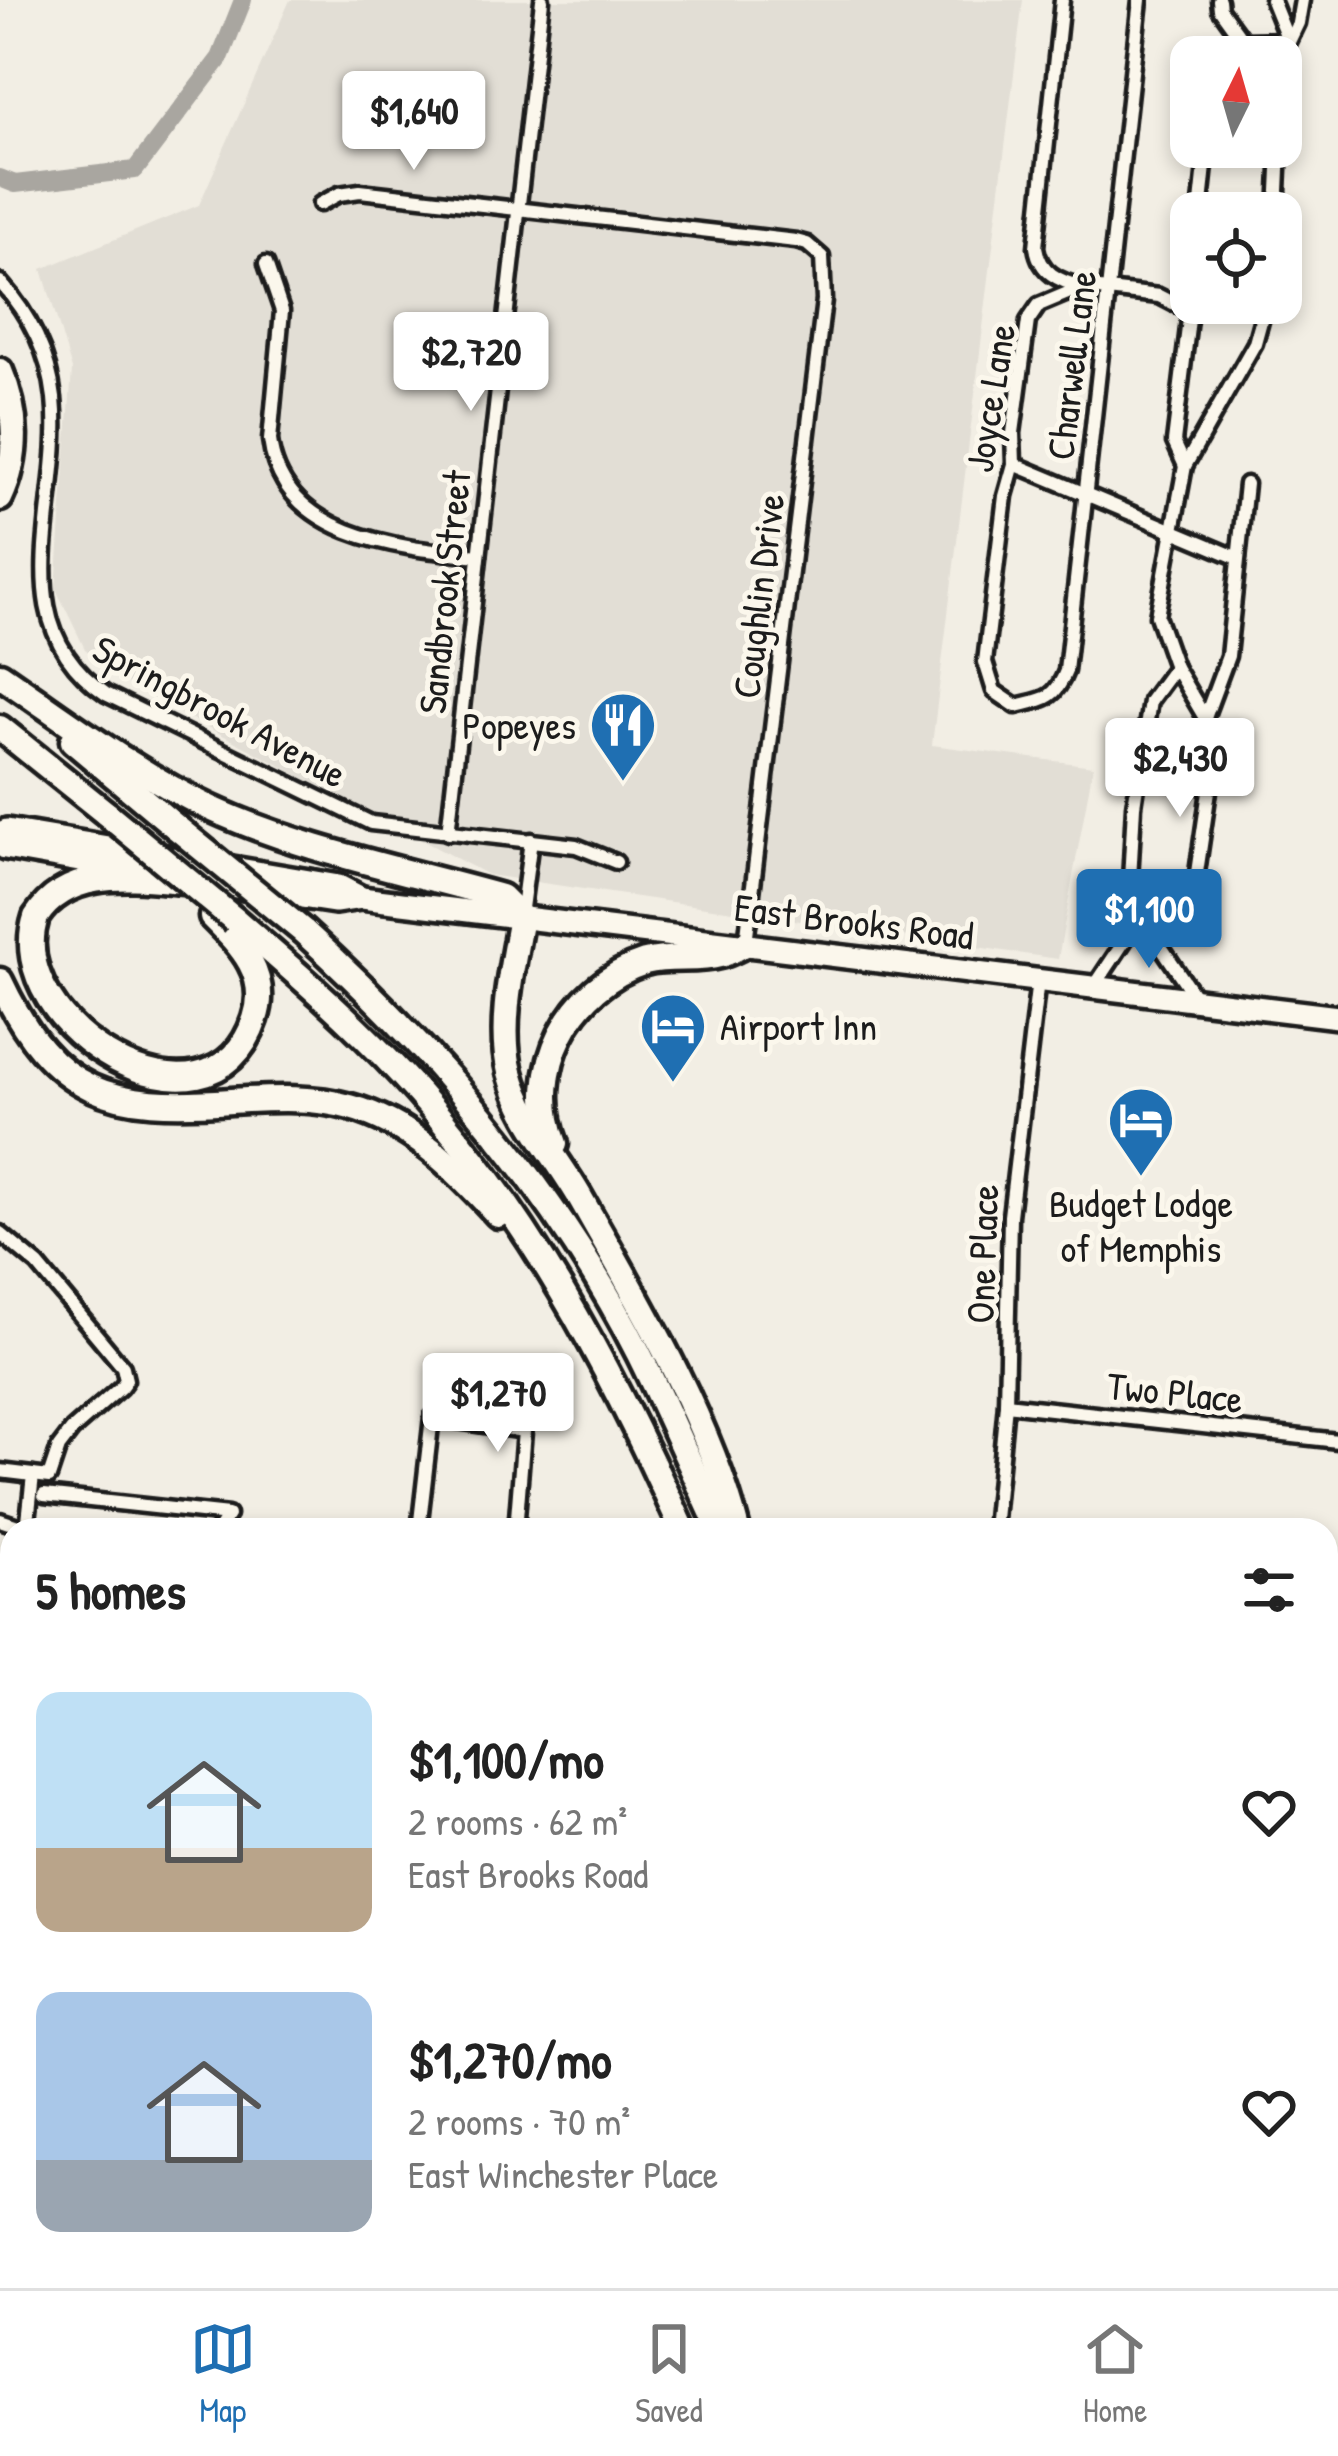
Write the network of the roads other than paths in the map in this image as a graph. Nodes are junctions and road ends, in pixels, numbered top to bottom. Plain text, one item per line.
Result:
1 (542, 0) edge
2 (1062, 0) edge
3 (1140, 0) edge
4 (1219, 0) edge
5 (1272, 0) edge
6 (1302, 0) edge
7 (1239, 36) edge
8 (1285, 36) edge
9 (1291, 36) edge
10 (320, 204) dead end
11 (518, 208) junction
12 (266, 264) dead end
13 (0, 281) edge
14 (1082, 287) junction
15 (1111, 289) junction
16 (1170, 300) edge
17 (1189, 324) edge
18 (1260, 324) edge
19 (0, 371) edge
20 (1014, 464) junction
21 (1185, 466) junction
22 (1246, 484) dead end
23 (1086, 496) junction
24 (0, 498) edge
25 (1173, 533) junction
26 (478, 556) junction
27 (1238, 558) junction
28 (1174, 667) junction
29 (0, 678) edge
30 (1016, 706) joint
31 (1205, 718) junction
32 (0, 728) edge
33 (0, 832) edge
34 (448, 833) junction
35 (531, 840) junction
36 (0, 843) edge
37 (616, 862) dead end
38 (207, 883) junction
39 (361, 898) junction
40 (1141, 916) junction
41 (521, 917) junction
42 (224, 919) junction
43 (746, 944) junction
44 (1038, 980) junction
45 (0, 981) edge
46 (1094, 987) junction
47 (1197, 1000) junction
48 (1338, 1017) edge
49 (570, 1179) junction
50 (0, 1233) edge
51 (557, 1280) junction
52 (1006, 1404) junction
53 (1338, 1441) edge
54 (0, 1471) edge
55 (32, 1475) junction
56 (44, 1495) dead end
57 (28, 1518) edge
58 (226, 1518) edge
59 (420, 1518) edge
60 (517, 1518) edge
61 (677, 1518) edge
62 (714, 1518) edge
63 (732, 1518) edge
64 (995, 1518) edge

1 - 11 street, Sandbrook Street
2 - 14 street
3 - 15 street, Charwell Lane
4 - 7 street
5 - 8 street
6 - 9 street
10 - 11 street
11 - 26 street, Sandbrook Street
11 - 43 street, Coughlin Drive
12 - 26 street
13 - 34 street, Springbrook Avenue
14 - 15 street
14 - 20 street, Joyce Lane
15 - 16 street
15 - 23 street, Charwell Lane
17 - 21 street
18 - 21 street
19 - 24 highway
20 - 23 street
20 - 30 street, Joyce Lane
21 - 25 street
22 - 27 street
23 - 25 street
23 - 30 street, Charwell Lane
25 - 27 street
25 - 28 street
26 - 34 street, Sandbrook Street
27 - 31 street
28 - 31 street
28 - 40 street
29 - 41 highway
29 - 62 highway, bridge
31 - 40 street
32 - 42 highway, bridge
33 - 39 main road, East Brooks Road
34 - 35 street, Springbrook Avenue
35 - 37 street, Springbrook Avenue
35 - 41 street
36 - 38 main road, East Brooks Road
38 - 39 main road, East Brooks Road
38 - 42 highway
39 - 41 main road, East Brooks Road
40 - 46 street
40 - 47 street
41 - 43 main road, East Brooks Road
41 - 49 highway
42 - 51 highway
43 - 44 main road, East Brooks Road
43 - 49 highway
44 - 46 main road, East Brooks Road
44 - 52 street, One Place
45 - 51 highway
46 - 47 main road, East Brooks Road
47 - 48 main road, East Brooks Road
49 - 63 highway
50 - 55 street
51 - 61 highway
52 - 53 street, Two Place
52 - 64 street, One Place
54 - 55 street
55 - 57 street
56 - 58 street
59 - 60 street

